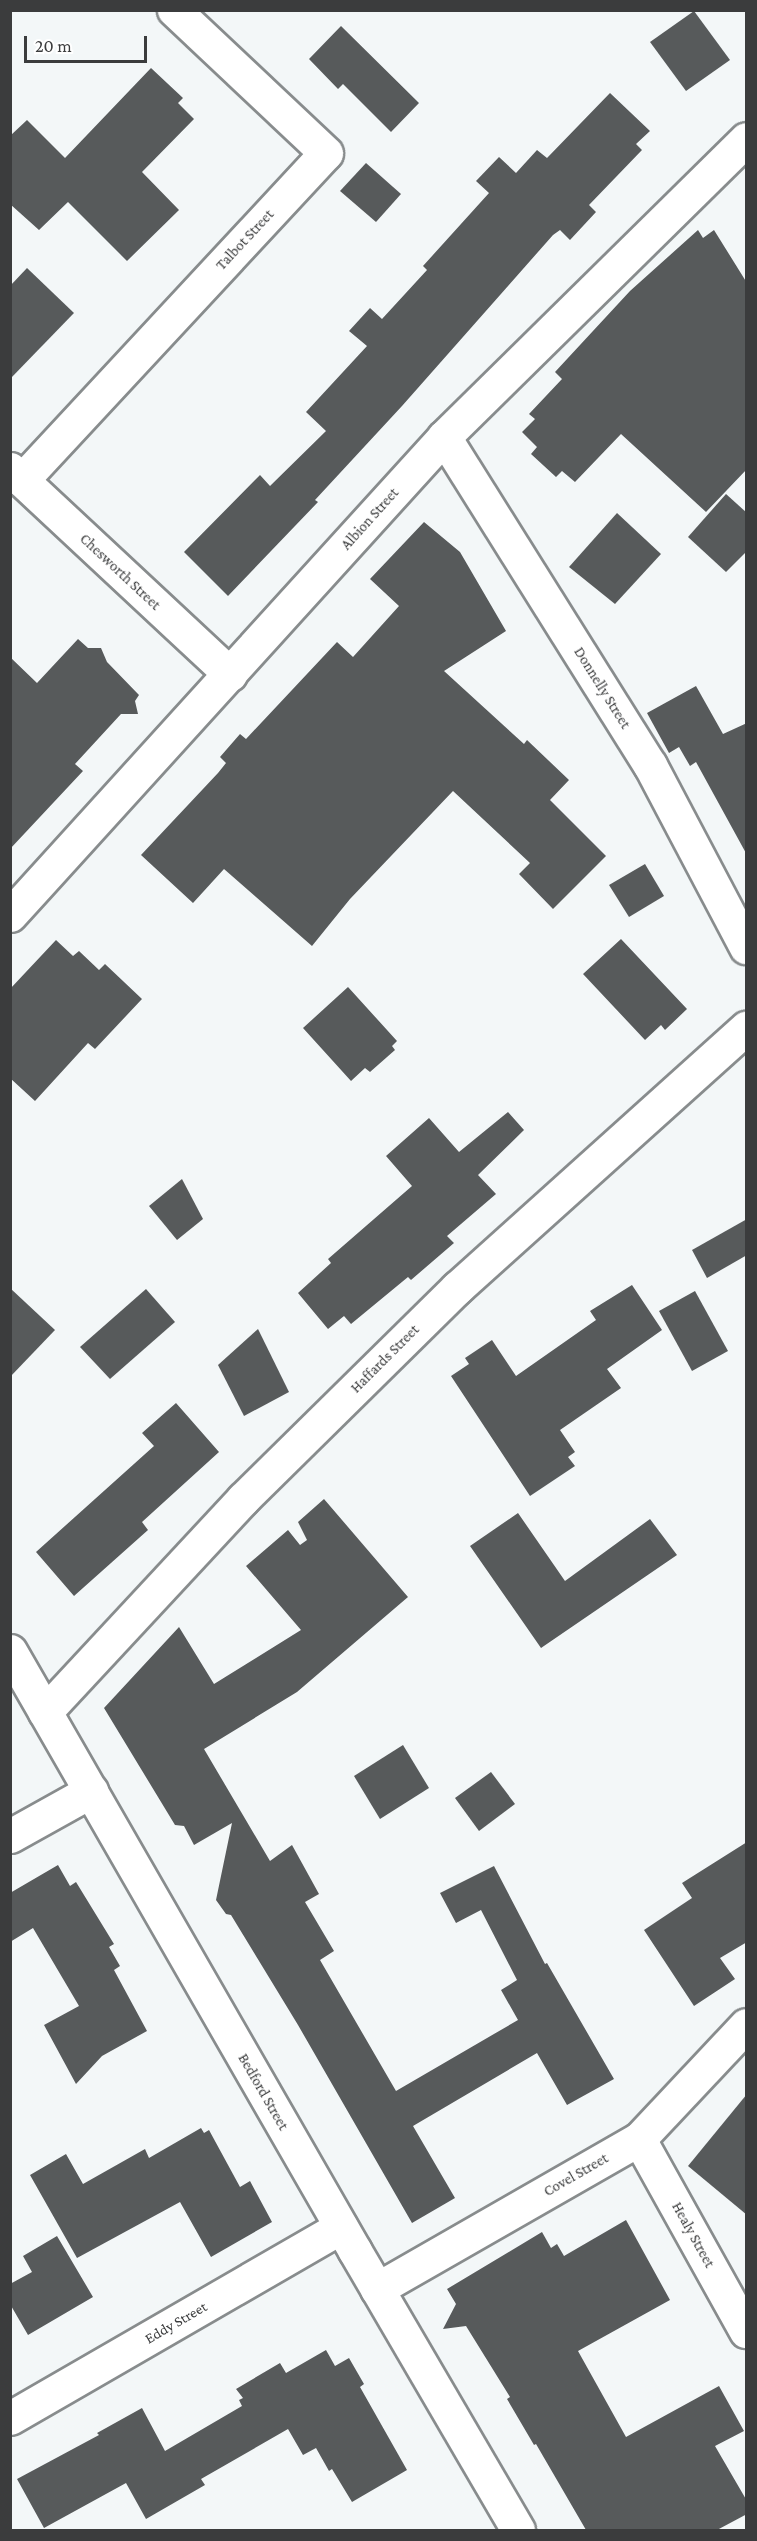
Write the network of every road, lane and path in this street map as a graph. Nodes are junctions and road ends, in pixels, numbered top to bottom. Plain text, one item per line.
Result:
1 (174, 10) edge
2 (747, 139) edge
3 (444, 437) junction
4 (16, 475) edge
5 (230, 674) junction
6 (10, 915) edge
7 (747, 947) edge
8 (747, 1028) edge
9 (10, 1651) edge
10 (45, 1712) junction
11 (91, 1791) junction
12 (10, 1836) edge
13 (747, 2025) edge
14 (639, 2139) junction
15 (341, 2228) junction
16 (377, 2289) junction
17 (747, 2331) edge
18 (10, 2418) edge
19 (518, 2530) edge

1 - 4 street, Talbot Street
2 - 3 street, Albion Street
3 - 5 street, Albion Street
3 - 7 street, Donnelly Street
4 - 5 street, Chesworth Street
5 - 6 street, Albion Street
8 - 10 street, Haffards Street
9 - 10 street, Bedford Street
10 - 11 street, Bedford Street
11 - 12 street
11 - 15 street, Bedford Street
13 - 14 street, Covel Street
14 - 16 street, Covel Street
14 - 17 street, Healy Street
15 - 16 street, Bedford Street
15 - 18 street, Eddy Street
16 - 19 street, Bedford Street

